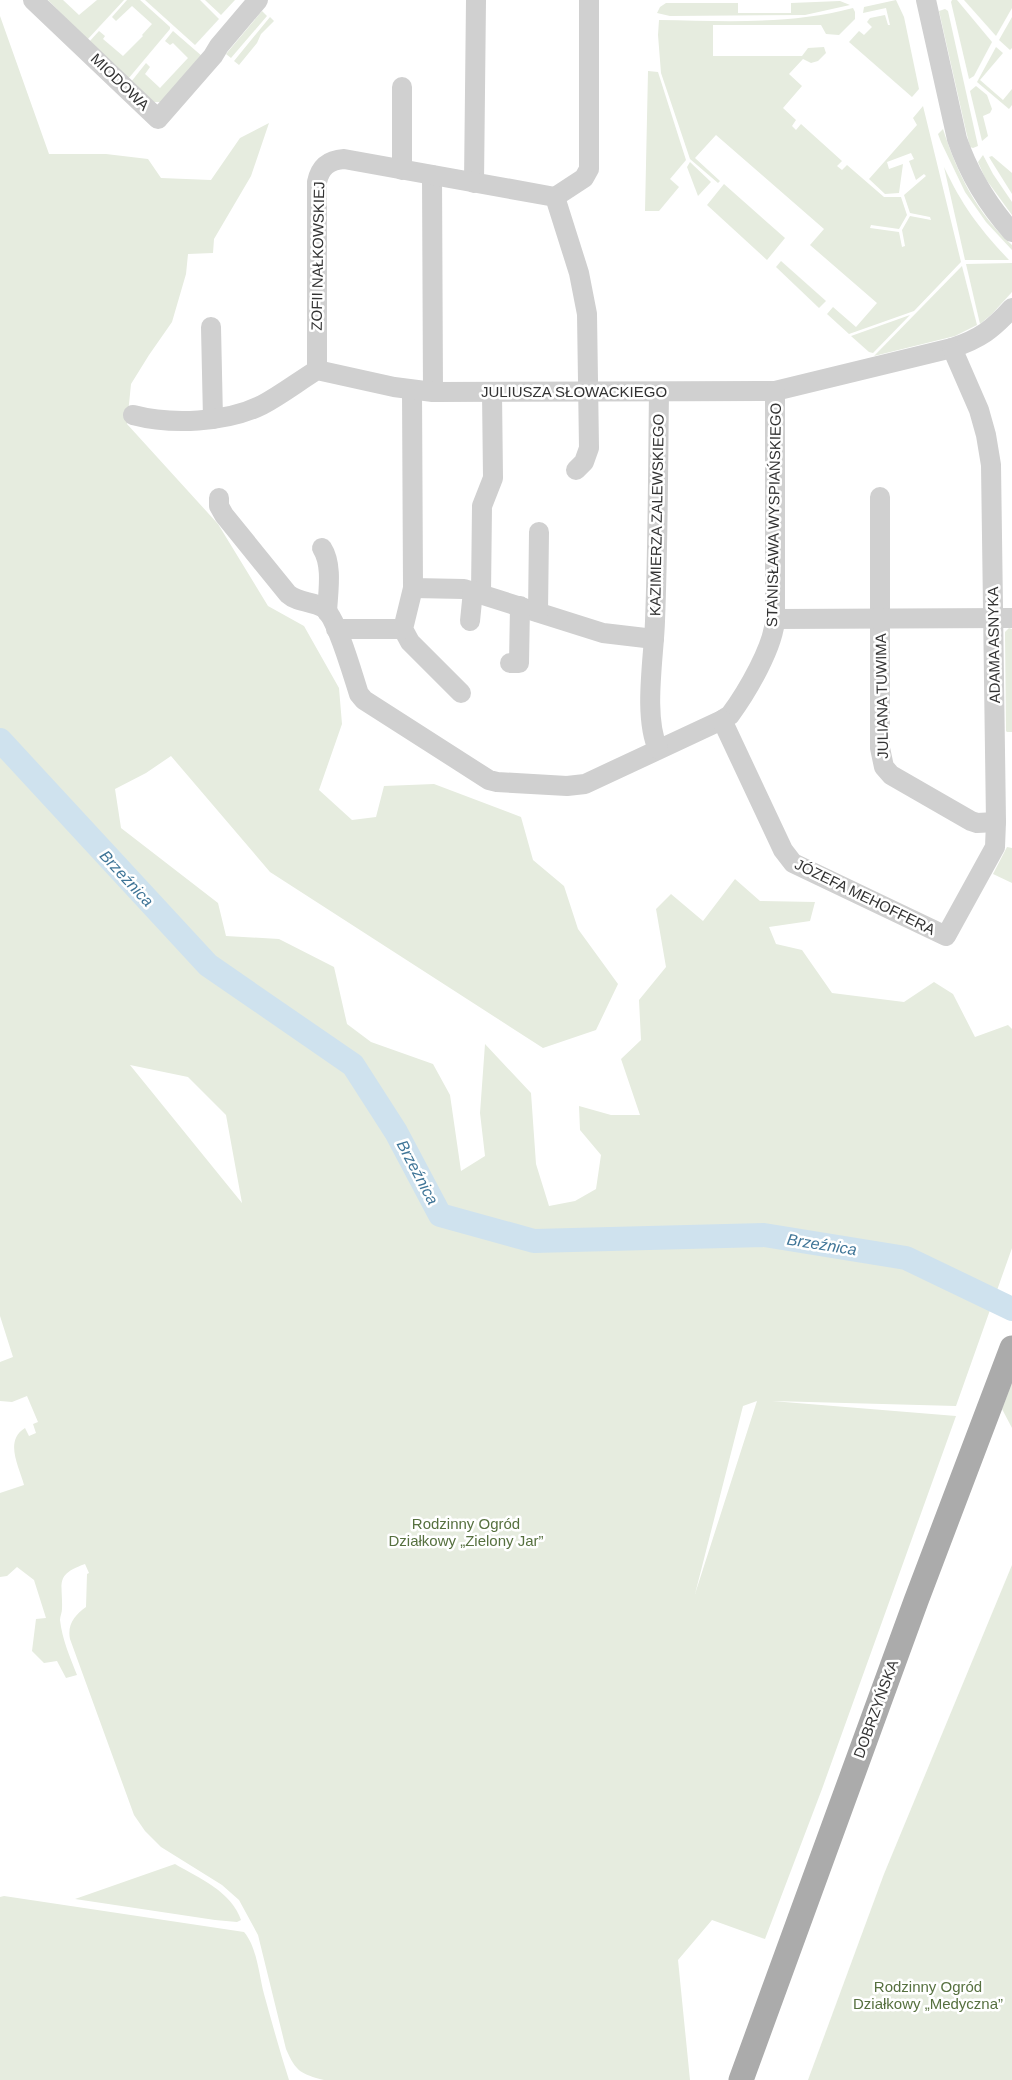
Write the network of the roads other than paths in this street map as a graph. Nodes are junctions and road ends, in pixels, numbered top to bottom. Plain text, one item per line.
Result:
1 (33, 0) edge
2 (258, 0) edge
3 (476, 0) edge
4 (589, 0) edge
5 (926, 0) edge
6 (402, 87) dead end
7 (402, 170) junction
8 (432, 175) junction
9 (474, 183) junction
10 (555, 197) junction
11 (1012, 232) edge
12 (1012, 308) edge
13 (211, 327) dead end
14 (952, 348) junction
15 (317, 370) junction
16 (412, 390) junction
17 (587, 391) junction
18 (775, 391) junction
19 (433, 392) junction
20 (492, 392) junction
21 (659, 392) junction
22 (133, 415) dead end
23 (213, 419) junction
24 (576, 470) dead end
25 (880, 497) dead end
26 (219, 498) dead end
27 (538, 532) dead end
28 (322, 548) dead end
29 (413, 588) junction
30 (477, 593) junction
31 (529, 609) junction
32 (1003, 618) edge
33 (775, 619) junction
34 (881, 619) junction
35 (332, 620) junction
36 (470, 622) dead end
37 (403, 629) junction
38 (654, 639) junction
39 (510, 663) dead end
40 (461, 693) dead end
41 (722, 720) junction
42 (658, 749) junction
43 (996, 822) junction
44 (946, 936) joint
45 (1012, 1348) edge
46 (743, 2077) edge

1 - 2 street, MIODOWA
3 - 9 street
4 - 10 street
5 - 11 street
6 - 7 street
7 - 8 street, ZOFII NAŁKOWSKIEJ
7 - 15 street, ZOFII NAŁKOWSKIEJ
8 - 9 street, ZOFII NAŁKOWSKIEJ
8 - 19 street
9 - 10 street, ZOFII NAŁKOWSKIEJ
10 - 17 street
12 - 14 street, JULIUSZA SŁOWACKIEGO
13 - 23 street
14 - 18 street, JULIUSZA SŁOWACKIEGO
14 - 32 street, ADAMA ASNYKA
15 - 16 street, JULIUSZA SŁOWACKIEGO
15 - 23 street
16 - 19 street, JULIUSZA SŁOWACKIEGO
16 - 29 street
17 - 20 street, JULIUSZA SŁOWACKIEGO
17 - 21 street, JULIUSZA SŁOWACKIEGO
17 - 24 street
18 - 21 street, JULIUSZA SŁOWACKIEGO
18 - 33 street, STANISŁAWA WYSPIAŃSKIEGO
19 - 20 street, JULIUSZA SŁOWACKIEGO
20 - 30 street
21 - 38 street, KAZIMIERZA ZALEWSKIEGO
22 - 23 street
25 - 34 street, JULIANA TUWIMA
26 - 35 street
27 - 31 street
28 - 35 street, STANISŁAWA WYSPIAŃSKIEGO
29 - 30 street, KAZIMIERZA ZALEWSKIEGO
29 - 37 street
30 - 31 street, KAZIMIERZA ZALEWSKIEGO
30 - 36 street
31 - 38 street, KAZIMIERZA ZALEWSKIEGO
31 - 39 street
32 - 34 street
32 - 43 street, ADAMA ASNYKA
33 - 34 street
33 - 41 street, STANISŁAWA WYSPIAŃSKIEGO
34 - 43 street, JULIANA TUWIMA
35 - 37 street
35 - 42 street, STANISŁAWA WYSPIAŃSKIEGO
37 - 40 street
38 - 42 street, KAZIMIERZA ZALEWSKIEGO
41 - 42 street, STANISŁAWA WYSPIAŃSKIEGO
41 - 44 street, JÓZEFA MEHOFFERA
43 - 44 street, ADAMA ASNYKA
45 - 46 main road, DOBRZYŃSKA

